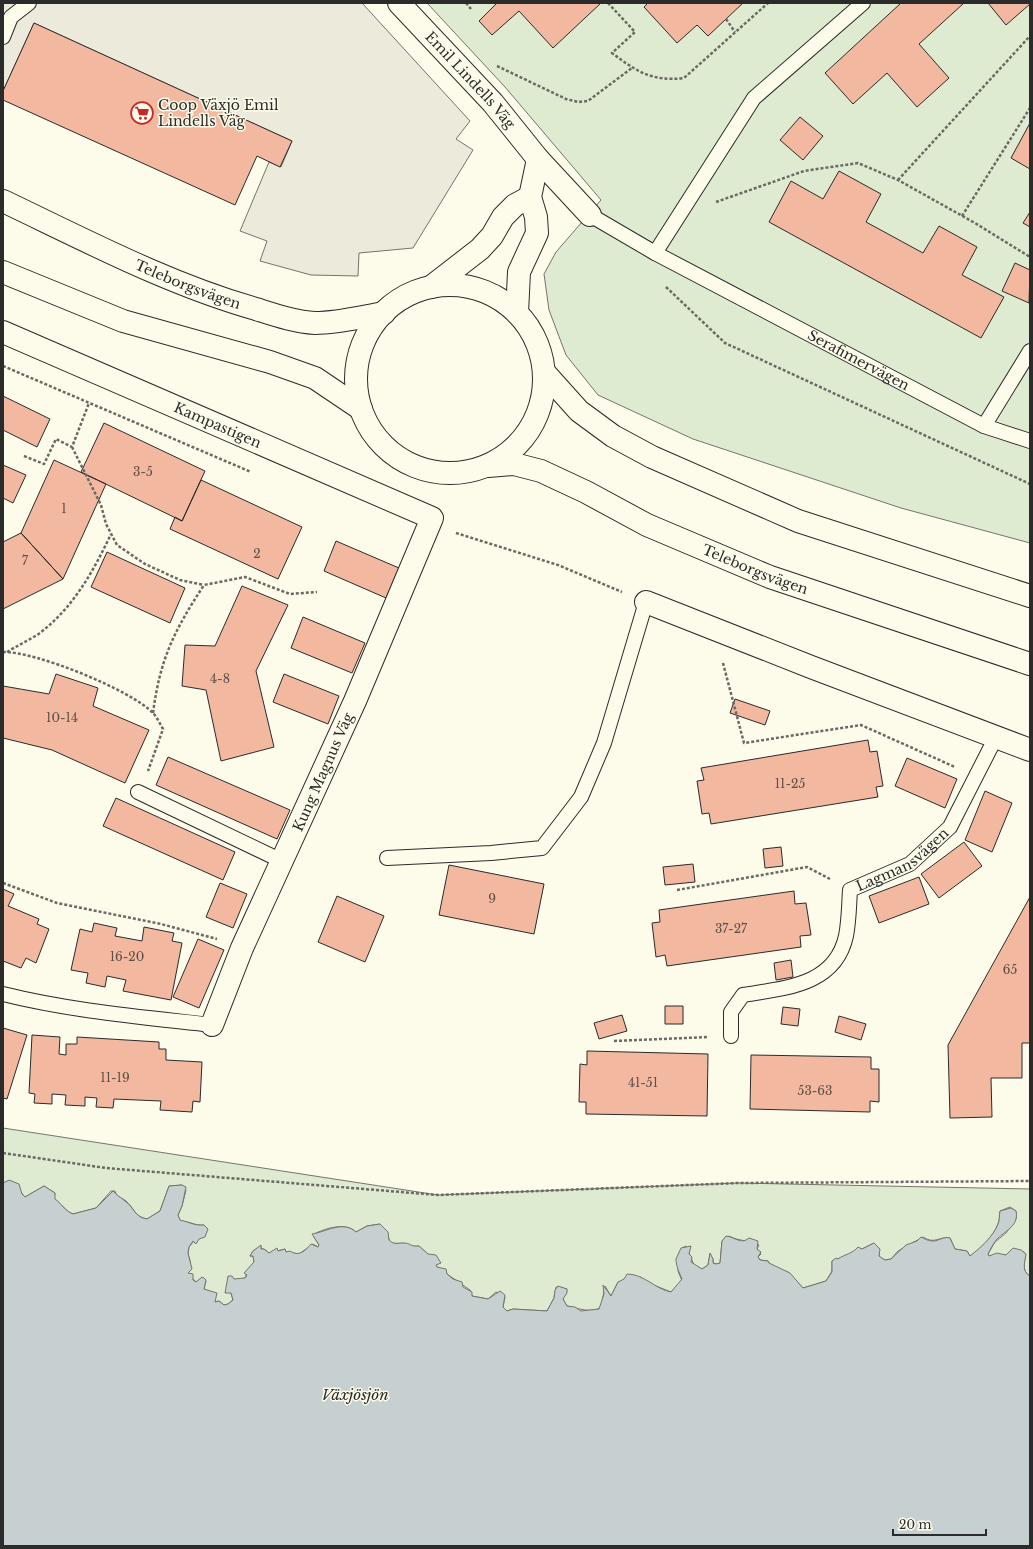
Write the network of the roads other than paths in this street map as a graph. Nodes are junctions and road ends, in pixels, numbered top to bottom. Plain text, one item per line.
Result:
1 (29, 3) edge
2 (399, 3) edge
3 (863, 3) edge
4 (3, 36) edge
5 (538, 159) junction
6 (530, 197) junction
7 (3, 201) edge
8 (590, 215) joint
9 (655, 253) junction
10 (3, 272) edge
11 (431, 287) junction
12 (384, 313) junction
13 (517, 313) junction
14 (3, 332) edge
15 (1030, 351) edge
16 (544, 372) junction
17 (361, 409) junction
18 (984, 426) junction
19 (1030, 441) edge
20 (486, 466) junction
21 (432, 518) joint
22 (1030, 596) edge
23 (646, 602) joint
24 (1030, 664) edge
25 (996, 737) junction
26 (1030, 750) edge
27 (138, 792) road end
28 (387, 858) dead end
29 (282, 861) junction
30 (3, 994) edge
31 (212, 1025) joint
32 (731, 1036) road end

1 - 4 lane
2 - 5 main road, Emil Lindells Väg
3 - 9 lane
5 - 6 main road
5 - 8 main road, Emil Lindells Väg
6 - 11 main road
6 - 13 main road
7 - 12 main road, Teleborgsvägen
8 - 9 lane, Serafimervägen
9 - 18 lane, Serafimervägen
10 - 17 main road
11 - 12 main road
11 - 13 main road
12 - 17 main road
13 - 16 main road
14 - 21 main road, Kampastigen
15 - 18 lane
16 - 20 main road
16 - 22 main road
17 - 20 main road
18 - 19 lane, Serafimervägen
20 - 24 main road, Teleborgsvägen
21 - 29 main road, Kung Magnus Väg
23 - 25 main road
23 - 28 lane
25 - 26 main road
25 - 32 lane, Lagmansvägen
27 - 29 lane
29 - 31 main road, Kung Magnus Väg
30 - 31 lane

